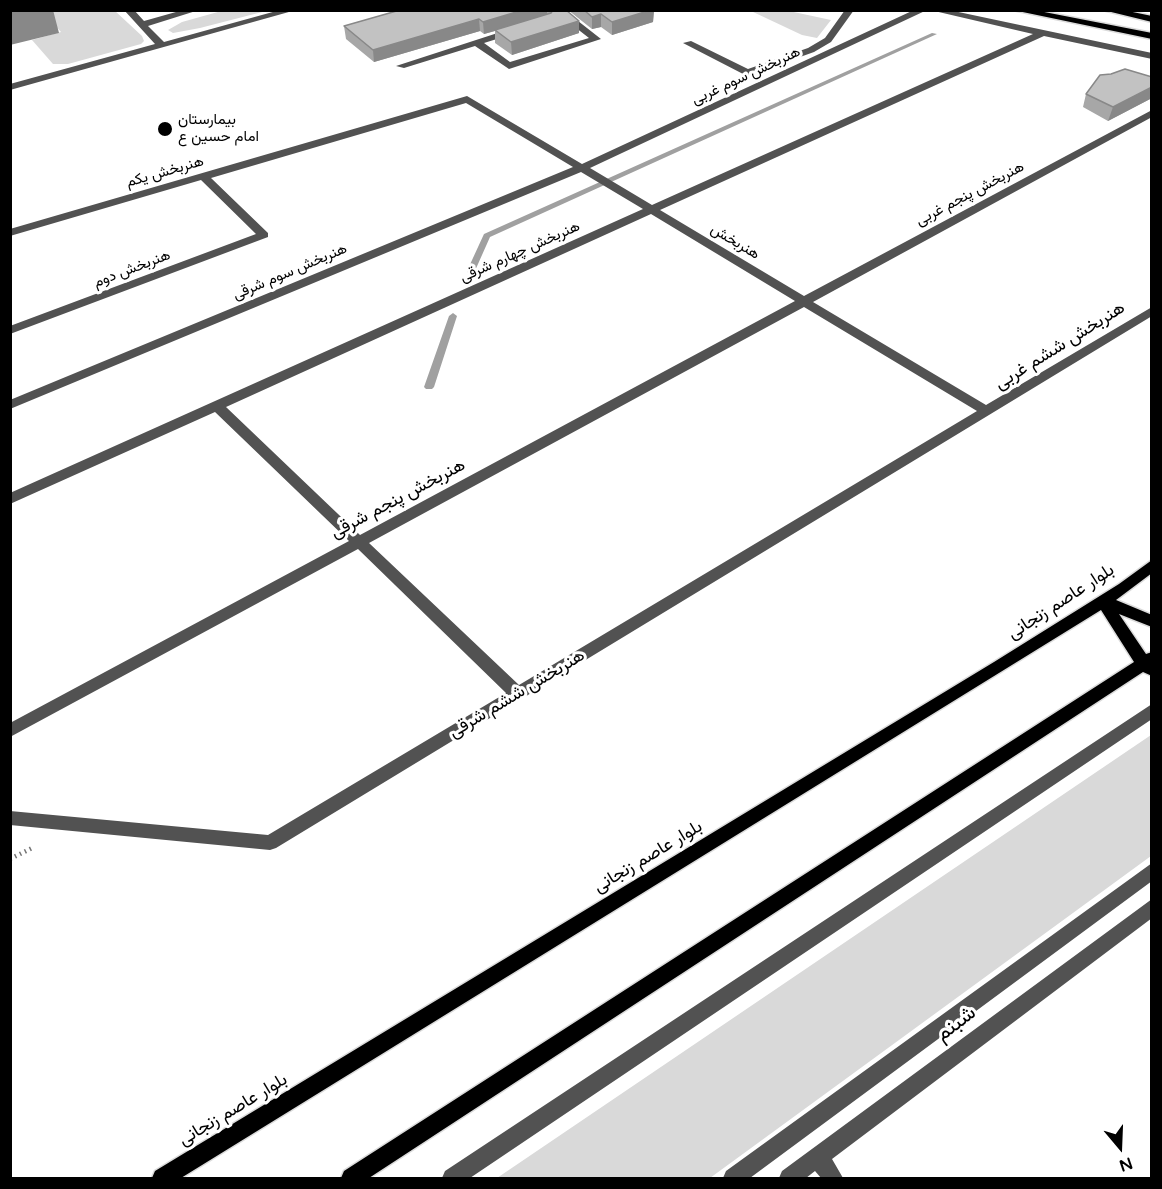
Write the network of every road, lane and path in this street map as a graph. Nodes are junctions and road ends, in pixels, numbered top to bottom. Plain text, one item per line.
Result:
1 (128, 10) edge
2 (195, 10) edge
3 (292, 10) edge
4 (557, 10) edge
5 (850, 10) edge
6 (923, 10) edge
7 (934, 10) edge
8 (1017, 10) edge
9 (1107, 10) edge
10 (1152, 19) edge
11 (141, 24) junction
12 (527, 27) edge
13 (1043, 33) junction
14 (1152, 36) edge
15 (476, 42) junction
16 (688, 43) dead end
17 (162, 46) junction
18 (1152, 56) edge
19 (401, 66) dead end
20 (10, 87) edge
21 (467, 99) joint
22 (1152, 113) edge
23 (581, 168) junction
24 (204, 177) junction
25 (650, 210) junction
26 (10, 233) edge
27 (803, 302) junction
28 (1152, 311) edge
29 (10, 330) edge
30 (10, 405) edge
31 (217, 406) junction
32 (988, 412) junction
33 (10, 499) edge
34 (359, 542) junction
35 (1152, 566) edge
36 (1103, 601) junction
37 (1152, 621) edge
38 (1149, 664) edge
39 (518, 694) junction
40 (1152, 710) edge
41 (10, 730) edge
42 (10, 818) edge
43 (1152, 871) edge
44 (1152, 907) edge
45 (818, 1157) junction
46 (162, 1179) edge
47 (351, 1179) edge
48 (452, 1179) edge
49 (733, 1179) edge
50 (789, 1179) edge
51 (833, 1179) edge

1 - 11 street
2 - 11 street
3 - 17 street
4 - 15 street
5 - 16 street
6 - 23 street, هنربخش سوم غربی
7 - 13 street
8 - 14 main road
9 - 10 main road
11 - 17 street
12 - 15 street
13 - 18 street
13 - 25 street, هنربخش چهارم شرقی
15 - 19 street
17 - 20 street
21 - 23 street, هنربخش
21 - 24 street, هنربخش یکم
22 - 27 street, هنربخش پنجم غربی
23 - 25 street, هنربخش
23 - 30 street, هنربخش سوم شرقی
24 - 26 street, هنربخش یکم
24 - 29 street, هنربخش دوم
25 - 27 street, هنربخش
25 - 31 street, هنربخش چهارم شرقی
27 - 32 street, هنربخش
27 - 34 street, هنربخش پنجم شرقی
28 - 32 street, هنربخش ششم غربی
31 - 33 street, هنربخش چهارم شرقی
31 - 34 street
32 - 39 street, هنربخش ششم شرقی
34 - 39 street
34 - 41 street, هنربخش پنجم شرقی
35 - 36 main road, بلوار عاصم زنجانی
36 - 37 main road
36 - 38 main road
36 - 46 main road, بلوار عاصم زنجانی
38 - 47 main road
39 - 42 street, هنربخش ششم شرقی
40 - 48 street
43 - 49 street
44 - 45 street, شبنم
45 - 50 street, شبنم
45 - 51 street

